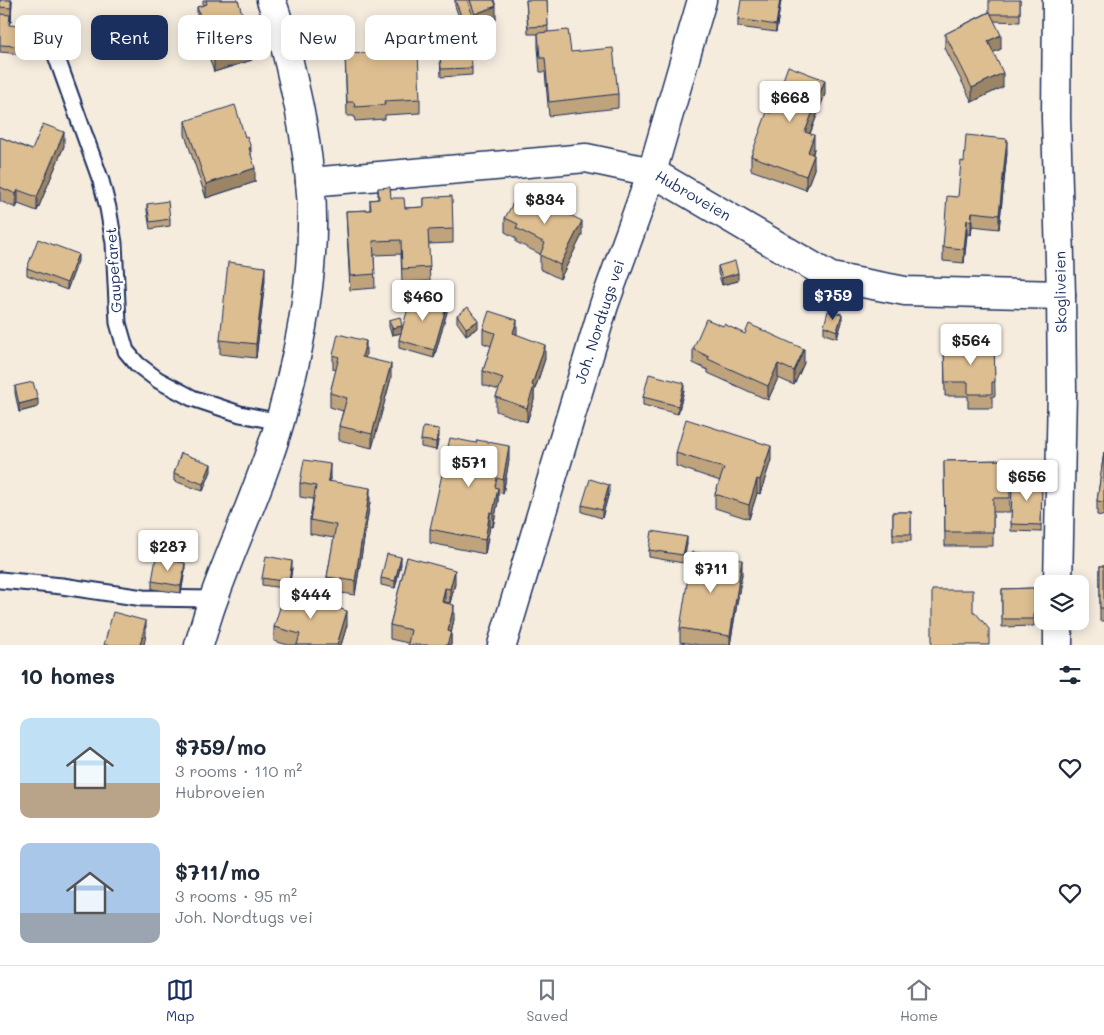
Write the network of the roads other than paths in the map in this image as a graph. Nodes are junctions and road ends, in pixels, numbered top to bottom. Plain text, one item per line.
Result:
1 (271, 0) edge
2 (702, 0) edge
3 (1057, 0) edge
4 (58, 60) edge
5 (652, 172) junction
6 (310, 182) junction
7 (1061, 295) junction
8 (280, 422) junction
9 (1058, 575) edge
10 (0, 580) edge
11 (213, 599) junction
12 (1058, 630) edge
13 (199, 645) edge
14 (502, 645) edge
15 (1058, 645) edge

1 - 6 street
2 - 5 street, Joh. Nordtugs vei
3 - 7 street, Skogliveien
4 - 8 lane, Gaupefaret
5 - 6 street, Hubroveien
5 - 7 street, Hubroveien
5 - 14 street, Joh. Nordtugs vei
6 - 8 street
7 - 9 street, Skogliveien
8 - 11 street
10 - 11 lane
11 - 13 street
12 - 15 street

